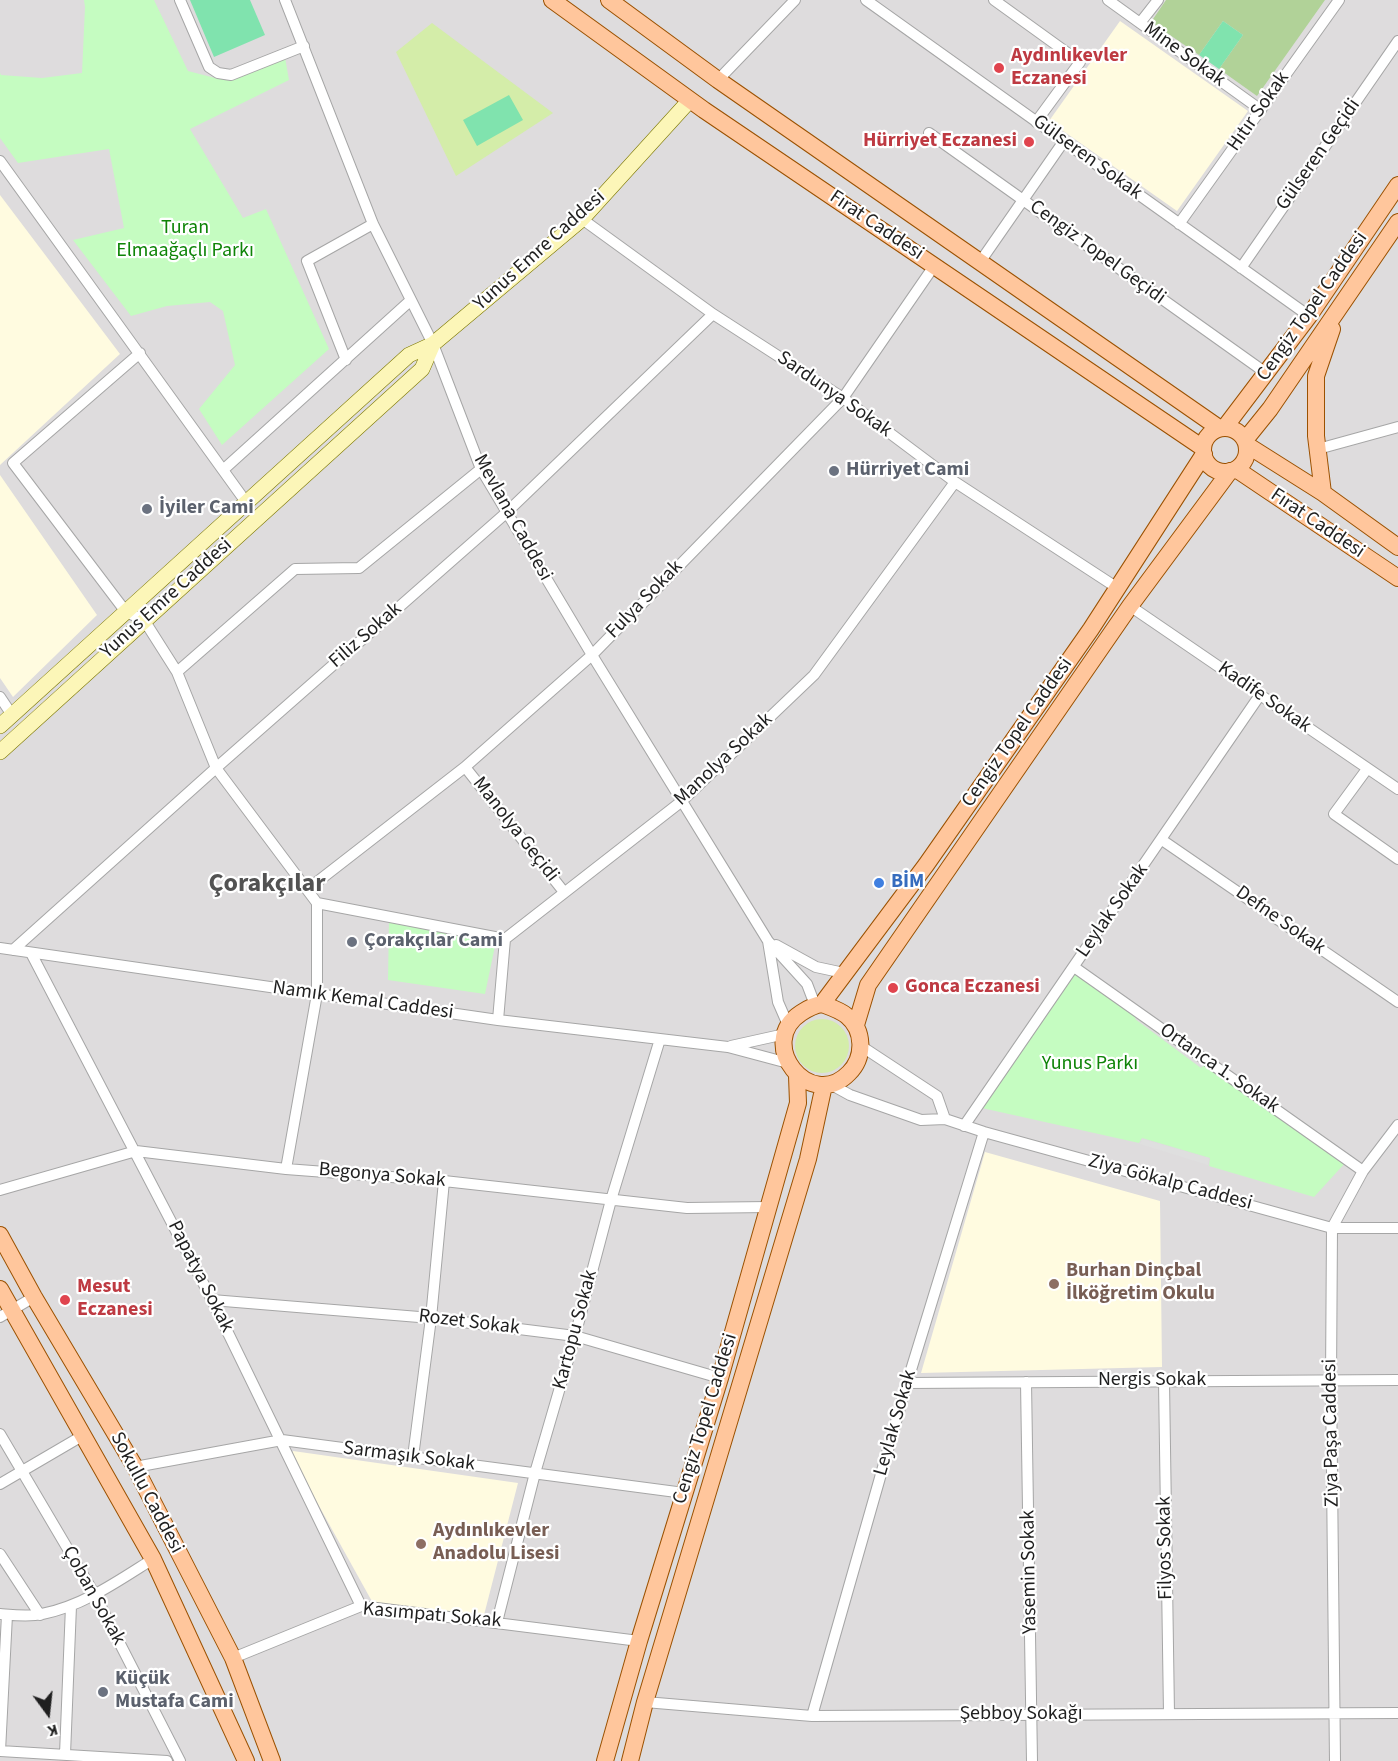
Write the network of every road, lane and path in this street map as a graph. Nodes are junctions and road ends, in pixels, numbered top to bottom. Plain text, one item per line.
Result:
1 (180, 0) edge
2 (285, 0) edge
3 (552, 0) edge
4 (609, 0) edge
5 (795, 0) edge
6 (866, 0) edge
7 (994, 0) edge
8 (1108, 0) edge
9 (1158, 0) edge
10 (1339, 0) edge
11 (1140, 23) junction
12 (1398, 41) edge
13 (304, 46) junction
14 (718, 80) junction
15 (690, 100) junction
16 (1261, 110) junction
17 (1036, 122) junction
18 (929, 133) dead end
19 (1064, 141) junction
20 (0, 161) edge
21 (1398, 185) edge
22 (1023, 200) junction
23 (582, 219) junction
24 (1398, 222) edge
25 (373, 224) junction
26 (1179, 224) junction
27 (980, 262) junction
28 (934, 266) junction
29 (1241, 268) junction
30 (411, 300) junction
31 (1338, 311) junction
32 (712, 314) junction
33 (1309, 316) junction
34 (433, 344) junction
35 (140, 353) junction
36 (346, 360) junction
37 (1266, 373) junction
38 (843, 398) junction
39 (1398, 427) edge
40 (1222, 428) junction
41 (1246, 442) junction
42 (1318, 449) junction
43 (1203, 451) junction
44 (481, 469) junction
45 (223, 470) junction
46 (1233, 470) junction
47 (955, 482) junction
48 (1323, 493) junction
49 (246, 502) junction
50 (506, 513) junction
51 (1398, 547) edge
52 (1398, 578) edge
53 (1119, 589) junction
54 (1130, 606) junction
55 (126, 612) junction
56 (144, 620) junction
57 (592, 655) junction
58 (177, 672) junction
59 (1260, 696) junction
60 (0, 697) edge
61 (12, 715) junction
62 (0, 726) edge
63 (0, 752) edge
64 (465, 767) junction
65 (216, 768) junction
66 (1367, 769) junction
67 (1398, 789) edge
68 (682, 801) junction
69 (1162, 840) junction
70 (1398, 859) edge
71 (308, 889) junction
72 (564, 892) junction
73 (317, 903) junction
74 (505, 939) junction
75 (768, 941) junction
76 (0, 948) edge
77 (13, 950) junction
78 (31, 953) junction
79 (1074, 967) junction
80 (844, 973) junction
81 (317, 994) junction
82 (1398, 1002) edge
83 (819, 1004) junction
84 (498, 1020) junction
85 (856, 1025) junction
86 (787, 1029) junction
87 (660, 1039) junction
88 (861, 1046) junction
89 (728, 1047) junction
90 (793, 1070) junction
91 (827, 1084) junction
92 (945, 1119) junction
93 (1398, 1125) edge
94 (964, 1126) junction
95 (984, 1132) junction
96 (136, 1151) junction
97 (286, 1168) junction
98 (1363, 1171) junction
99 (444, 1181) junction
100 (0, 1190) edge
101 (611, 1200) junction
102 (769, 1207) junction
103 (1332, 1228) junction
104 (1398, 1228) edge
105 (0, 1235) edge
106 (0, 1289) edge
107 (34, 1297) junction
108 (212, 1300) junction
109 (6, 1313) edge
110 (431, 1318) junction
111 (575, 1336) junction
112 (720, 1378) junction
113 (1331, 1380) junction
114 (1398, 1380) edge
115 (1164, 1381) junction
116 (1026, 1382) junction
117 (907, 1383) junction
118 (0, 1434) edge
119 (82, 1436) junction
120 (282, 1440) junction
121 (413, 1457) junction
122 (135, 1467) junction
123 (22, 1471) junction
124 (535, 1473) junction
125 (0, 1484) edge
126 (684, 1493) junction
127 (0, 1554) edge
128 (153, 1559) junction
129 (95, 1594) junction
130 (72, 1606) junction
131 (361, 1606) junction
132 (4, 1614) edge
133 (40, 1615) junction
134 (497, 1622) junction
135 (639, 1641) junction
136 (233, 1659) junction
137 (645, 1702) junction
138 (1335, 1713) junction
139 (1398, 1713) edge
140 (1169, 1714) junction
141 (1032, 1715) junction
142 (812, 1716) junction
143 (0, 1751) edge
144 (65, 1754) junction
145 (87, 1758) edge
146 (167, 1761) edge
147 (180, 1761) edge
148 (246, 1761) edge
149 (272, 1761) edge
150 (605, 1761) edge
151 (630, 1761) edge
152 (1032, 1761) edge
153 (1335, 1761) edge

1 - 13 street
2 - 13 street, Mevlana Caddesi
3 - 15 main road, Fırat Caddesi
4 - 14 main road, Fırat Caddesi
5 - 14 street
6 - 17 street, Gülseren Sokak
7 - 17 street
8 - 11 street, Mine Sokak
9 - 11 street
10 - 16 street, Hıtır Sokak
11 - 16 street, Mine Sokak
12 - 29 street, Gülseren Geçidi
13 - 25 street, Mevlana Caddesi
14 - 27 main road, Fırat Caddesi
15 - 23 street, Yunus Emre Caddesi
15 - 28 main road, Fırat Caddesi
16 - 26 street, Hıtır Sokak
17 - 19 street, Gülseren Sokak
18 - 22 street, Cengiz Topel Geçidi
19 - 22 street
19 - 26 street, Gülseren Sokak
20 - 35 street
21 - 33 main road, Cengiz Topel Caddesi
22 - 27 street
22 - 37 street, Cengiz Topel Geçidi
23 - 32 street, Sardunya Sokak
23 - 34 street, Yunus Emre Caddesi
24 - 31 main road, Cengiz Topel Caddesi
25 - 30 street, Mevlana Caddesi
25 - 36 street
26 - 29 street, Gülseren Sokak
27 - 40 main road, Fırat Caddesi
28 - 38 street, Fulya Sokak
28 - 43 main road, Fırat Caddesi
29 - 33 street, Gülseren Sokak
30 - 34 street, Mevlana Caddesi
30 - 36 street
31 - 41 main road, Cengiz Topel Caddesi
31 - 42 main road
32 - 38 street, Sardunya Sokak
32 - 50 street, Filiz Sokak
33 - 37 main road, Cengiz Topel Caddesi
34 - 44 street, Mevlana Caddesi
34 - 49 street, Yunus Emre Caddesi
34 - 56 street, Yunus Emre Caddesi
35 - 45 street
35 - 55 street
36 - 45 street
37 - 40 main road, Cengiz Topel Caddesi
38 - 47 street, Sardunya Sokak
38 - 57 street, Fulya Sokak
39 - 42 street
40 - 41 main road
40 - 43 main road
41 - 46 main road
41 - 48 main road, Fırat Caddesi
42 - 48 main road
43 - 46 main road
43 - 53 main road, Cengiz Topel Caddesi
44 - 50 street, Mevlana Caddesi
44 - 58 street
45 - 49 street
46 - 52 main road, Fırat Caddesi
46 - 54 main road, Cengiz Topel Caddesi
47 - 53 street, Sardunya Sokak
47 - 68 street, Manolya Sokak
48 - 51 main road, Fırat Caddesi
49 - 55 street, Yunus Emre Caddesi
50 - 57 street, Mevlana Caddesi
50 - 65 street, Filiz Sokak
53 - 80 main road, Cengiz Topel Caddesi
54 - 59 street, Kadife Sokak
54 - 85 main road, Cengiz Topel Caddesi
55 - 56 street
55 - 61 street, Yunus Emre Caddesi
56 - 58 street
56 - 63 street, Yunus Emre Caddesi
57 - 64 street, Fulya Sokak
57 - 68 street, Mevlana Caddesi
58 - 65 street
59 - 66 street, Kadife Sokak
59 - 69 street, Leylak Sokak
60 - 61 street
61 - 62 street, Yunus Emre Caddesi
64 - 71 street, Fulya Sokak
64 - 72 street, Manolya Geçidi
65 - 71 street
65 - 77 street, Filiz Sokak
66 - 67 street, Kadife Sokak
66 - 70 street
68 - 72 street, Manolya Sokak
68 - 75 street, Mevlana Caddesi
69 - 79 street, Leylak Sokak
69 - 82 street, Defne Sokak
71 - 73 street
72 - 74 street, Manolya Sokak
73 - 74 street
73 - 81 street
74 - 84 street
75 - 80 street, Mevlana Caddesi
75 - 83 street, Mevlana Caddesi
75 - 86 street, Mevlana Caddesi
76 - 77 street, Namık Kemal Caddesi
77 - 78 street, Namık Kemal Caddesi
78 - 81 street, Namık Kemal Caddesi
78 - 96 street, Papatya Sokak
79 - 94 street, Leylak Sokak
79 - 98 street, Ortanca 1. Sokak
80 - 83 main road, Cengiz Topel Caddesi
81 - 84 street, Namık Kemal Caddesi
81 - 97 street
83 - 85 main road
83 - 86 main road
84 - 87 street, Namık Kemal Caddesi
85 - 88 main road
86 - 89 street, Namık Kemal Caddesi
86 - 90 main road
87 - 89 street, Namık Kemal Caddesi
87 - 101 street, Kartopu Sokak
88 - 91 main road
88 - 92 street
89 - 90 street, Namık Kemal Caddesi
90 - 91 main road
90 - 102 main road, Cengiz Topel Caddesi
91 - 92 street, Ziya Gökalp Caddesi
91 - 137 main road, Cengiz Topel Caddesi
92 - 94 street, Ziya Gökalp Caddesi
93 - 98 street, Ziya Paşa Caddesi
94 - 95 street, Ziya Gökalp Caddesi
95 - 103 street, Ziya Gökalp Caddesi
95 - 117 street, Leylak Sokak
96 - 97 street, Begonya Sokak
96 - 100 street, Begonya Sokak
96 - 108 street, Papatya Sokak
97 - 99 street, Begonya Sokak
98 - 103 street, Ziya Paşa Caddesi
99 - 101 street, Begonya Sokak
99 - 110 street
101 - 102 street, Begonya Sokak
101 - 111 street, Kartopu Sokak
102 - 112 main road, Cengiz Topel Caddesi
103 - 104 street, Ziya Gökalp Caddesi
103 - 113 street, Ziya Paşa Caddesi
105 - 107 main road, Sokullu Caddesi
106 - 109 main road, Sokullu Caddesi
107 - 109 street
107 - 122 main road, Sokullu Caddesi
108 - 110 street, Rozet Sokak
108 - 120 street, Papatya Sokak
109 - 119 main road, Sokullu Caddesi
110 - 111 street, Rozet Sokak
110 - 121 street
111 - 112 street, Rozet Sokak
111 - 124 street, Kartopu Sokak
112 - 126 main road, Cengiz Topel Caddesi
113 - 114 street, Nergis Sokak
113 - 115 street, Nergis Sokak
113 - 138 street, Ziya Paşa Caddesi
115 - 116 street, Nergis Sokak
115 - 140 street, Filyos Sokak
116 - 117 street, Nergis Sokak
116 - 141 street, Yasemin Sokak
117 - 142 street, Leylak Sokak
118 - 123 street, Çoban Sokak
119 - 123 street
119 - 128 main road, Sokullu Caddesi
120 - 121 street, Sarmaşık Sokak
120 - 122 street, Sarmaşık Sokak
120 - 131 street, Papatya Sokak
121 - 124 street, Sarmaşık Sokak
122 - 136 main road, Sokullu Caddesi
123 - 125 street
123 - 129 street, Çoban Sokak
124 - 126 street, Sarmaşık Sokak
124 - 134 street, Kartopu Sokak
126 - 135 main road, Cengiz Topel Caddesi
127 - 133 street
128 - 129 street
128 - 148 main road, Sokullu Caddesi
129 - 130 street
129 - 147 street, Çoban Sokak
130 - 133 street
130 - 144 street
131 - 134 street, Kasımpatı Sokak
131 - 136 street, Kasımpatı Sokak
132 - 133 street
132 - 143 street
134 - 135 street, Kasımpatı Sokak
135 - 150 main road, Cengiz Topel Caddesi
136 - 149 main road, Sokullu Caddesi
137 - 142 street, Şebboy Sokağı
137 - 151 main road, Cengiz Topel Caddesi
138 - 139 street, Şebboy Sokağı
138 - 140 street, Şebboy Sokağı
138 - 153 street, Ziya Paşa Caddesi
140 - 141 street, Şebboy Sokağı
141 - 142 street, Şebboy Sokağı
141 - 152 street, Yasemin Sokak
143 - 144 street
144 - 145 street
145 - 146 street

